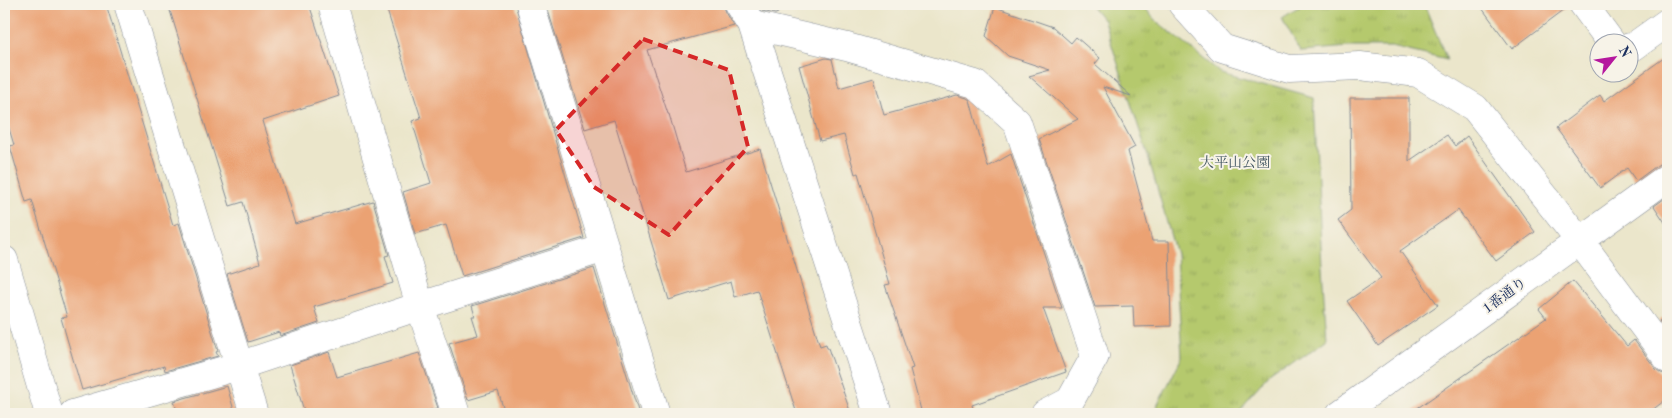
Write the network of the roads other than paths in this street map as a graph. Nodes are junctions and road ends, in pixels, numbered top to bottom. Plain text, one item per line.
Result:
1 (128, 4) edge
2 (332, 4) edge
3 (530, 4) edge
4 (1182, 4) edge
5 (1582, 4) edge
6 (745, 14) edge
7 (1668, 22) edge
8 (1603, 32) edge
9 (1640, 42) edge
10 (1668, 177) edge
11 (1579, 240) junction
12 (606, 248) junction
13 (4, 260) edge
14 (420, 306) junction
15 (1668, 359) edge
16 (238, 366) junction
17 (49, 414) edge
18 (73, 414) edge
19 (254, 414) edge
20 (456, 414) edge
21 (656, 414) edge
22 (878, 414) edge
23 (1045, 414) edge
24 (1340, 414) edge

1 - 16 street
2 - 14 street
3 - 12 street
4 - 11 street
5 - 8 street
6 - 22 street
6 - 23 street
7 - 9 street
10 - 11 street, 1番通り
11 - 15 street
11 - 24 street, 1番通り
12 - 14 street
12 - 21 street
13 - 17 street
14 - 16 street
14 - 20 street
16 - 18 street
16 - 19 street

